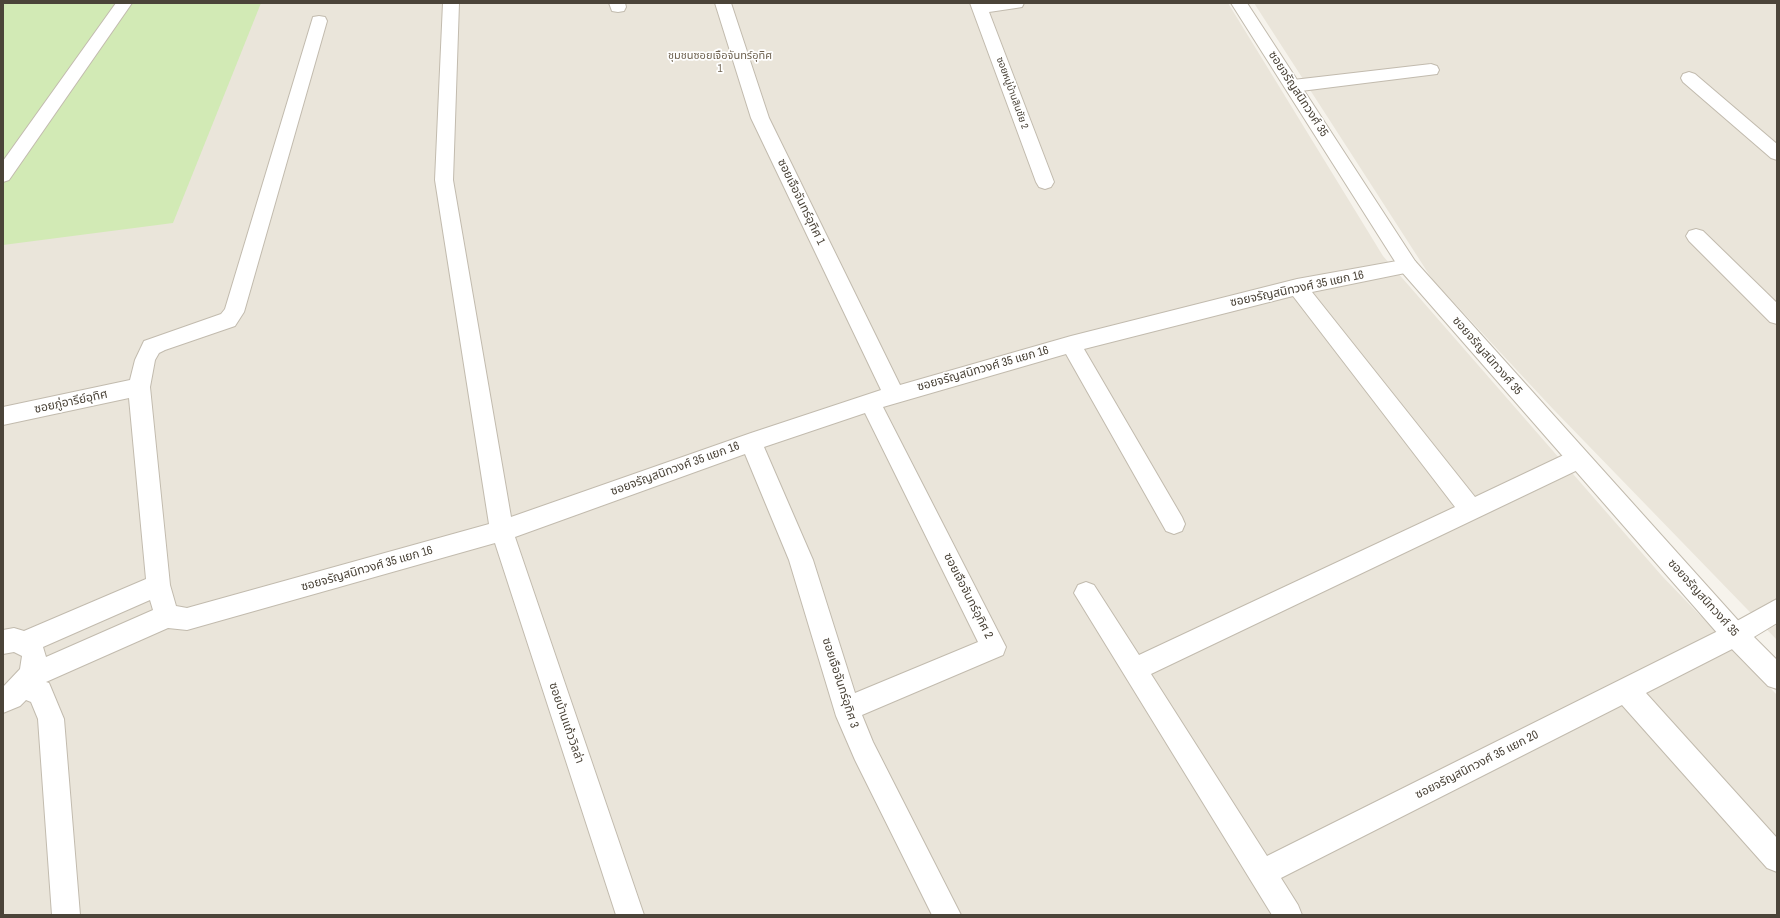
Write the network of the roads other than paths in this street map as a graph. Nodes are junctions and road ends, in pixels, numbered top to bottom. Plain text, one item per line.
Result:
1 (124, 3) edge
2 (451, 3) edge
3 (724, 3) edge
4 (1016, 3) edge
5 (1239, 3) edge
6 (979, 5) edge
7 (319, 21) dead end
8 (1431, 70) dead end
9 (1689, 78) dead end
10 (1293, 86) junction
11 (1777, 154) edge
12 (3, 175) edge
13 (1045, 182) dead end
14 (1696, 236) dead end
15 (1408, 266) junction
16 (1297, 287) junction
17 (1777, 316) edge
18 (1071, 344) junction
19 (139, 387) junction
20 (894, 395) junction
21 (870, 402) junction
22 (3, 416) edge
23 (751, 442) junction
24 (1578, 459) junction
25 (1471, 510) junction
26 (1174, 524) dead end
27 (502, 532) junction
28 (158, 585) junction
29 (1086, 593) dead end
30 (1777, 610) edge
31 (168, 616) junction
32 (1736, 634) junction
33 (13, 642) edge
34 (1134, 670) junction
35 (1777, 677) edge
36 (18, 688) edge
37 (1626, 690) junction
38 (847, 709) junction
39 (1777, 858) edge
40 (1262, 873) junction
41 (66, 915) edge
42 (630, 915) edge
43 (948, 915) edge
44 (1288, 915) edge

1 - 12 street
2 - 27 street, ซอยบ้านแก้ววิลล่า
3 - 20 street, ซอยเจือจันทร์อุทิศ 1
4 - 6 street
5 - 10 street, ซอยจรัญสนิทวงศ์ 35
6 - 13 street, ซอยหมู่บ้านสินชัย 2
7 - 19 street
8 - 10 street
9 - 11 street
10 - 15 street, ซอยจรัญสนิทวงศ์ 35
14 - 17 street
15 - 16 street, ซอยจรัญสนิทวงศ์ 35 แยก 16
15 - 24 street, ซอยจรัญสนิทวงศ์ 35
16 - 18 street, ซอยจรัญสนิทวงศ์ 35 แยก 16
16 - 25 street
18 - 20 street, ซอยจรัญสนิทวงศ์ 35 แยก 16
18 - 26 street
19 - 22 street, ซอยภู่อารีย์อุทิศ
19 - 28 street
20 - 21 street, ซอยจรัญสนิทวงศ์ 35 แยก 16
21 - 23 street, ซอยจรัญสนิทวงศ์ 35 แยก 16
21 - 38 street, ซอยเจือจันทร์อุทิศ 2
23 - 27 street, ซอยจรัญสนิทวงศ์ 35 แยก 16
23 - 38 street, ซอยเจือจันทร์อุทิศ 3
24 - 25 street
24 - 32 street, ซอยจรัญสนิทวงศ์ 35
25 - 34 street
27 - 31 street, ซอยจรัญสนิทวงศ์ 35 แยก 16
27 - 42 street, ซอยบ้านแก้ววิลล่า
28 - 31 street
28 - 33 street
29 - 34 street
30 - 32 street, ซอยจรัญสนิทวงศ์ 35 แยก 20
31 - 36 street
32 - 35 street, ซอยจรัญสนิทวงศ์ 35
32 - 37 street, ซอยจรัญสนิทวงศ์ 35 แยก 20
33 - 36 street
34 - 40 street
36 - 41 street
37 - 39 street
37 - 40 street, ซอยจรัญสนิทวงศ์ 35 แยก 20
38 - 43 street, ซอยเจือจันทร์อุทิศ 3
40 - 44 street

